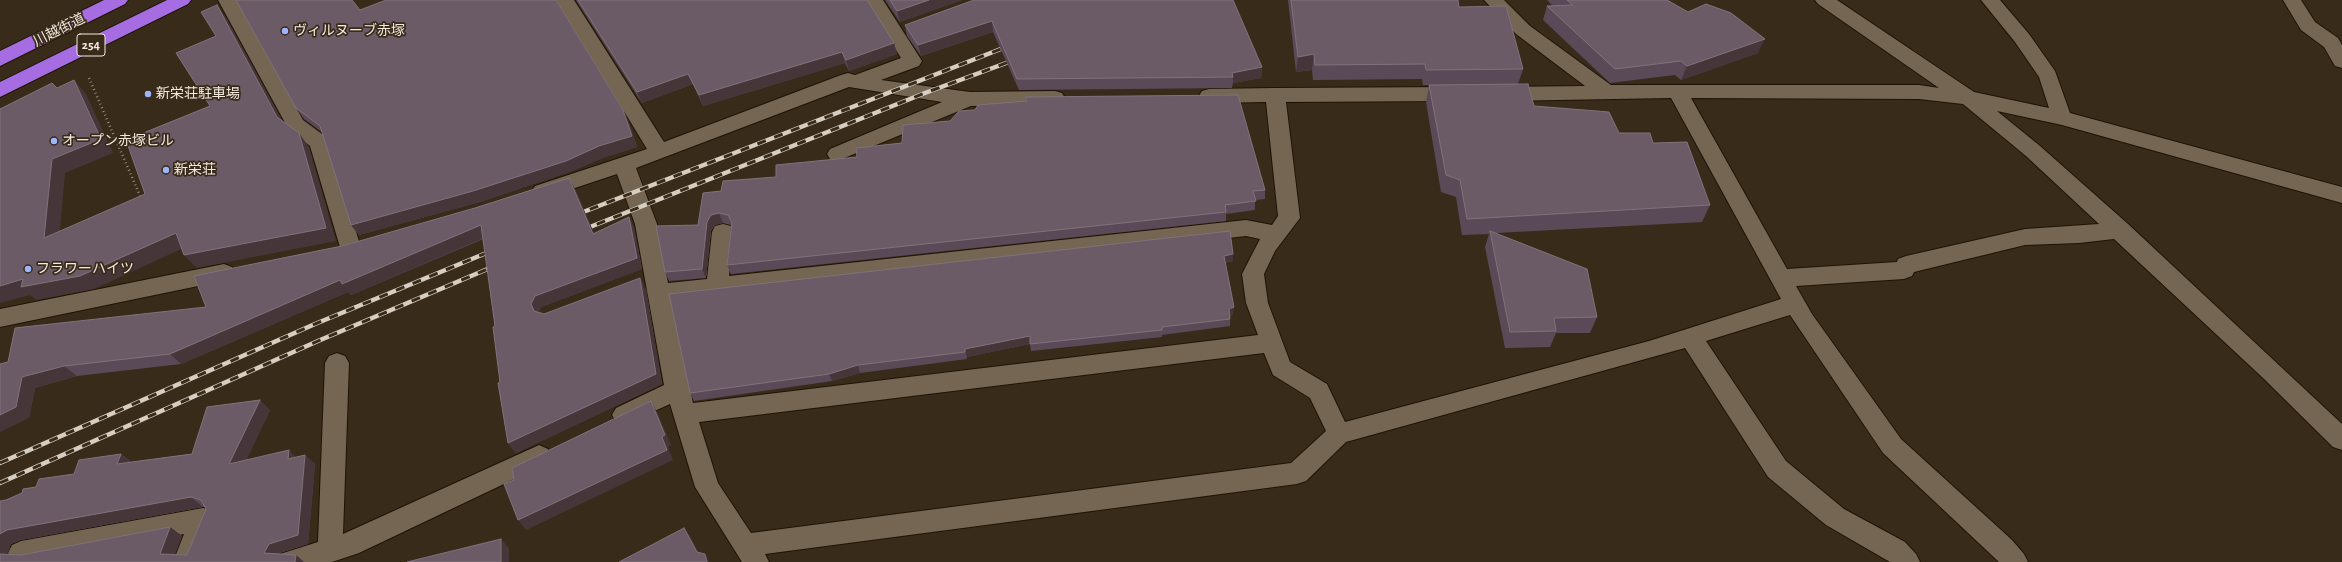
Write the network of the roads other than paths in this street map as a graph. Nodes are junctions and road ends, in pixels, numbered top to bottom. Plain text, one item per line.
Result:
1 (119, 0) edge
2 (182, 0) edge
3 (227, 0) edge
4 (565, 0) edge
5 (874, 0) edge
6 (1493, 0) edge
7 (1824, 0) edge
8 (1990, 0) edge
9 (2292, 0) edge
10 (0, 59) edge
11 (2342, 61) edge
12 (858, 81) junction
13 (0, 90) edge
14 (1677, 91) junction
15 (1608, 93) junction
16 (1275, 95) junction
17 (1189, 96) edge
18 (1072, 98) edge
19 (1968, 98) junction
20 (970, 99) junction
21 (2062, 118) junction
22 (660, 152) junction
23 (838, 154) dead end
24 (624, 164) junction
25 (2342, 195) edge
26 (520, 198) edge
27 (2120, 230) junction
28 (723, 232) dead end
29 (1277, 234) junction
30 (372, 242) edge
31 (241, 270) edge
32 (1782, 278) junction
33 (632, 283) edge
34 (656, 284) junction
35 (717, 287) junction
36 (1795, 304) junction
37 (0, 318) edge
38 (1690, 336) junction
39 (1272, 343) junction
40 (337, 363) dead end
41 (677, 390) junction
42 (684, 414) junction
43 (607, 424) edge
44 (1339, 434) junction
45 (2342, 440) edge
46 (557, 447) edge
47 (330, 551) junction
48 (21, 553) edge
49 (751, 554) edge
50 (186, 562) edge
51 (289, 562) edge
52 (1907, 562) edge
53 (2015, 562) edge

1 - 10 highway, 川越街道 / 254
2 - 13 highway, 川越街道 / 254
3 - 30 street
4 - 22 street
5 - 12 street
6 - 15 street
7 - 19 street
8 - 21 street
9 - 11 street
12 - 20 street
12 - 22 street
14 - 15 street
14 - 19 street
14 - 32 street
15 - 16 street
16 - 17 street
16 - 29 street
18 - 20 street
19 - 21 street
19 - 27 street
20 - 23 street
21 - 25 street
22 - 24 street
24 - 26 street
24 - 34 street
27 - 32 street
27 - 45 street
28 - 35 street
29 - 35 street
29 - 39 street
31 - 37 street
32 - 36 street
33 - 34 street
34 - 35 street
34 - 41 street
36 - 38 street
36 - 53 street
38 - 44 street
38 - 52 street
39 - 42 street
39 - 44 street
40 - 47 street
41 - 42 street
41 - 43 street
42 - 49 street
44 - 49 street
46 - 47 street
47 - 51 street
48 - 50 street

